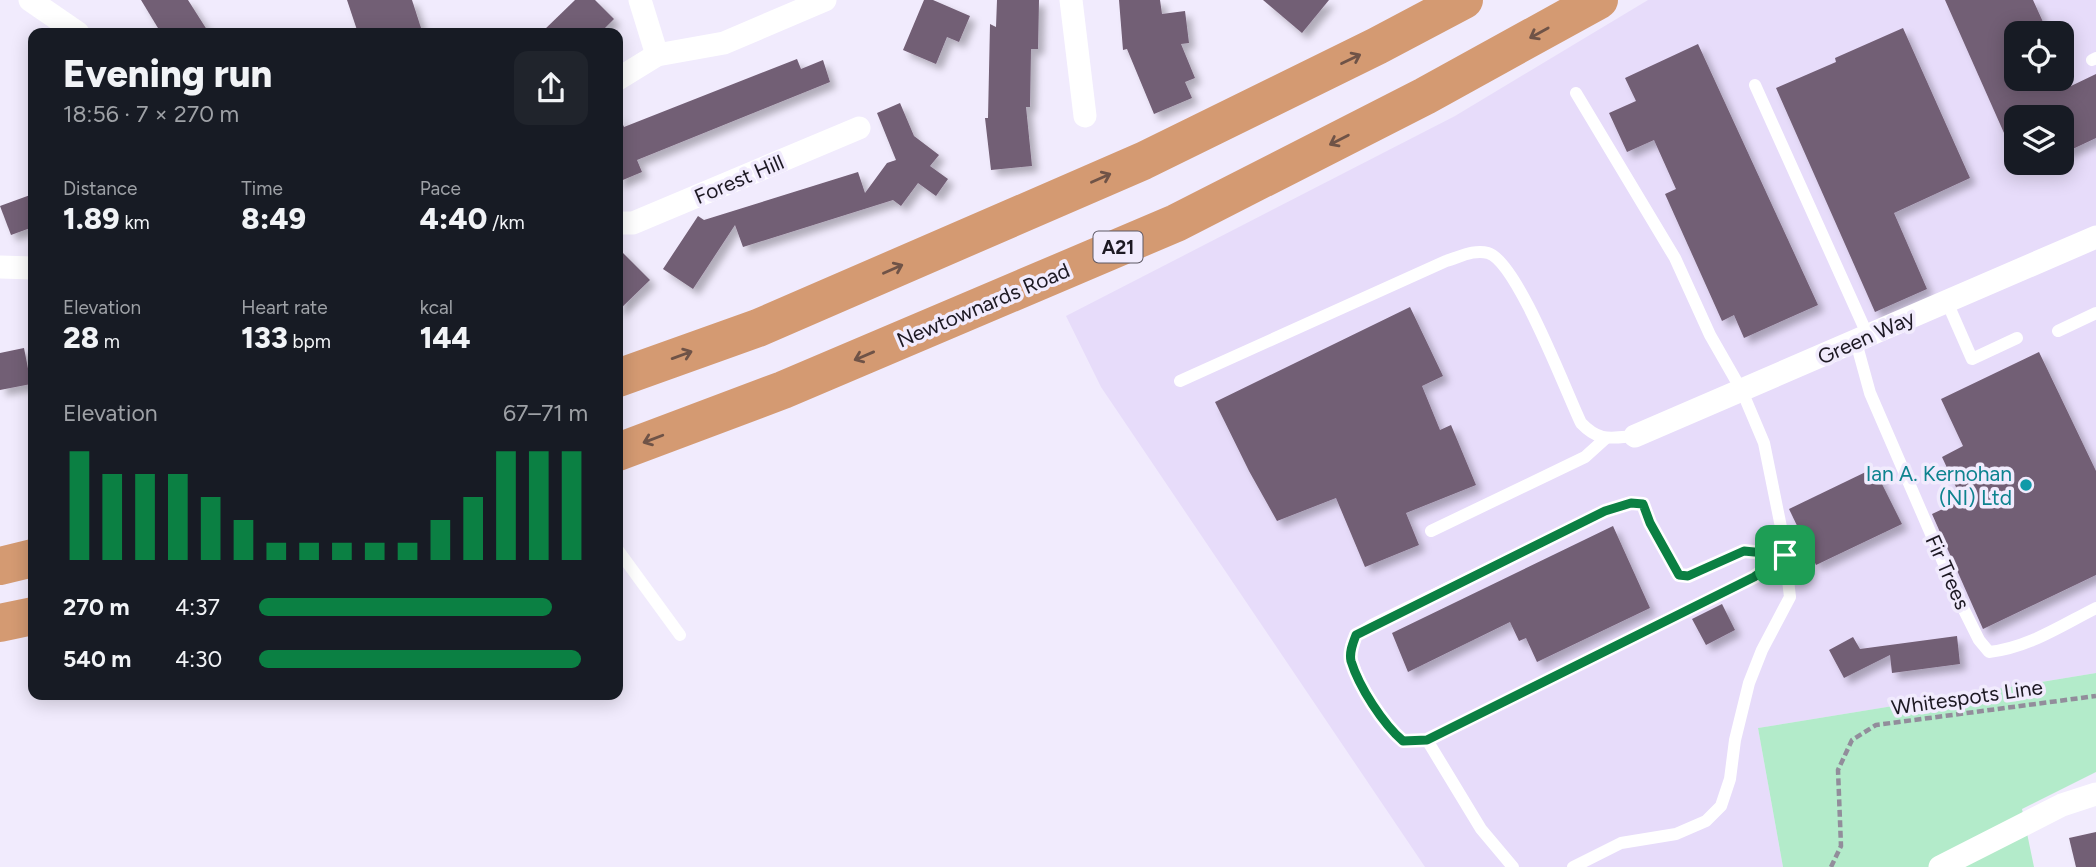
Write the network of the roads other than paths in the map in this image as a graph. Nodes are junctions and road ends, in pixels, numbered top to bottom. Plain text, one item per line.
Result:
1 (30, 0) edge
2 (640, 0) edge
3 (825, 0) edge
4 (1070, 0) edge
5 (1464, 0) edge
6 (1599, 0) edge
7 (71, 28) edge
8 (657, 55) junction
9 (623, 76) edge
10 (1755, 85) dead end
11 (1576, 93) dead end
12 (1085, 116) dead end
13 (859, 128) dead end
14 (623, 223) edge
15 (2096, 237) edge
16 (0, 267) edge
17 (28, 268) edge
18 (1947, 302) junction
19 (2096, 313) edge
20 (2057, 331) dead end
21 (2017, 338) dead end
22 (1862, 339) junction
23 (623, 376) edge
24 (1180, 381) dead end
25 (1742, 391) junction
26 (1635, 436) joint
27 (1606, 439) junction
28 (623, 451) edge
29 (1431, 531) dead end
30 (1785, 555) junction
31 (623, 557) edge
32 (28, 559) edge
33 (0, 566) edge
34 (2096, 608) edge
35 (28, 617) edge
36 (0, 623) edge
37 (680, 635) dead end
38 (1427, 740) junction
39 (2096, 794) edge
40 (1513, 867) edge
41 (1573, 867) edge
42 (1940, 867) edge

1 - 7 street
2 - 8 street
3 - 8 street
4 - 12 street
23 -> 5 highway
6 -> 28 highway, Newtownards Road / A21
8 - 9 street
10 - 22 lane
11 - 25 lane
13 - 14 street, Forest Hill
15 - 18 street, Green Way
16 - 17 street
18 - 21 lane
18 - 22 street, Green Way
19 - 20 lane
22 - 25 street, Green Way
22 - 34 lane, Fir Trees
24 - 27 lane
25 - 26 street, Green Way
25 - 30 lane
26 - 27 lane
27 - 29 lane
30 - 38 lane
30 - 38 lane
30 - 41 lane
31 - 37 lane
32 - 33 highway
35 - 36 highway
38 - 40 lane
39 - 42 street

